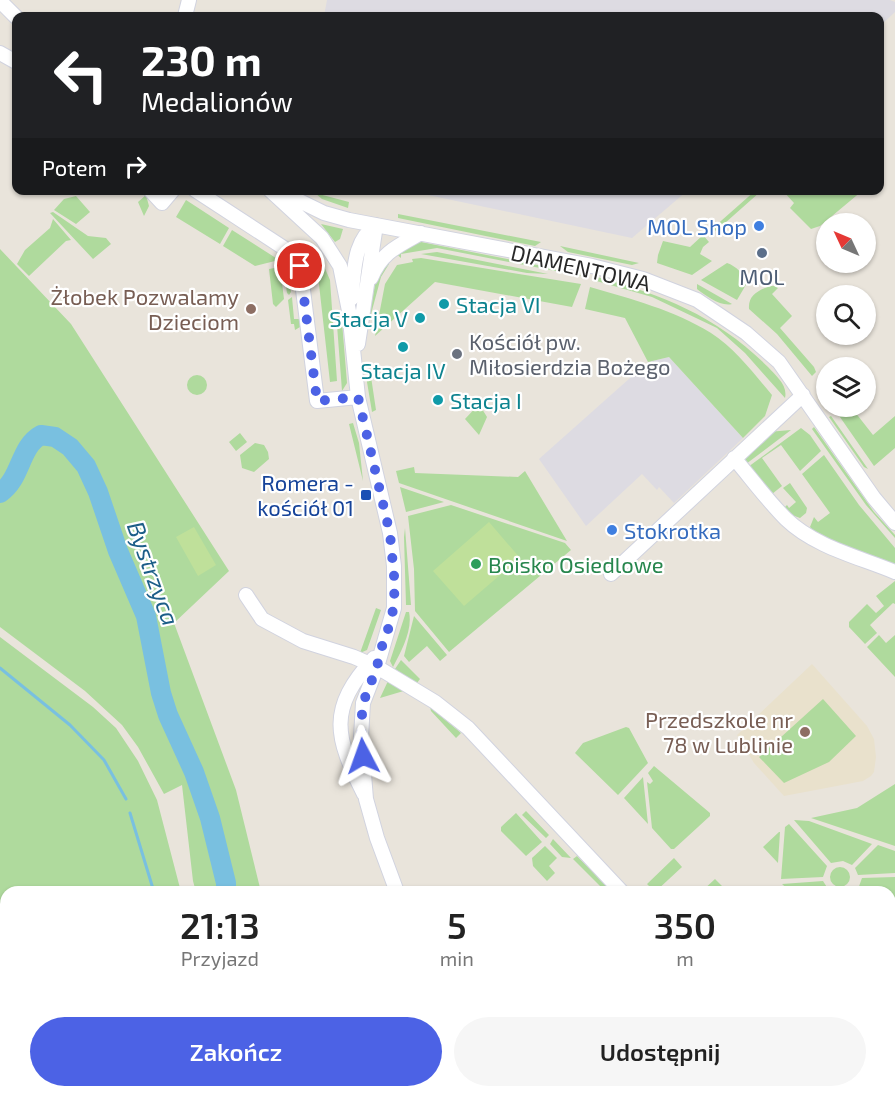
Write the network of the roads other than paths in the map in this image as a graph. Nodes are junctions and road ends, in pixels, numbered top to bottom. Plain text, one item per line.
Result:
1 (0, 1) edge
2 (10, 14) edge
3 (155, 195) edge
4 (168, 195) edge
5 (203, 195) edge
6 (276, 195) edge
7 (288, 195) edge
8 (376, 225) junction
9 (421, 233) junction
10 (367, 288) junction
11 (349, 311) junction
12 (354, 366) junction
13 (803, 395) junction
14 (358, 397) junction
15 (734, 458) junction
16 (895, 523) edge
17 (895, 573) edge
18 (611, 574) dead end
19 (246, 595) dead end
20 (373, 665) junction
21 (366, 799) junction
22 (395, 886) edge
23 (616, 886) edge

1 - 2 street
3 - 4 street
5 - 14 street
6 - 11 street
7 - 8 street, DIAMENTOWA
8 - 9 street, DIAMENTOWA
8 - 10 street
8 - 11 street
9 - 10 street
9 - 13 street, DIAMENTOWA
10 - 12 street
11 - 12 street
12 - 14 street
13 - 15 street
13 - 16 street, DIAMENTOWA
14 - 20 street
15 - 17 street
15 - 18 street
19 - 20 street
20 - 21 street
20 - 21 street
20 - 23 street
21 - 22 street

